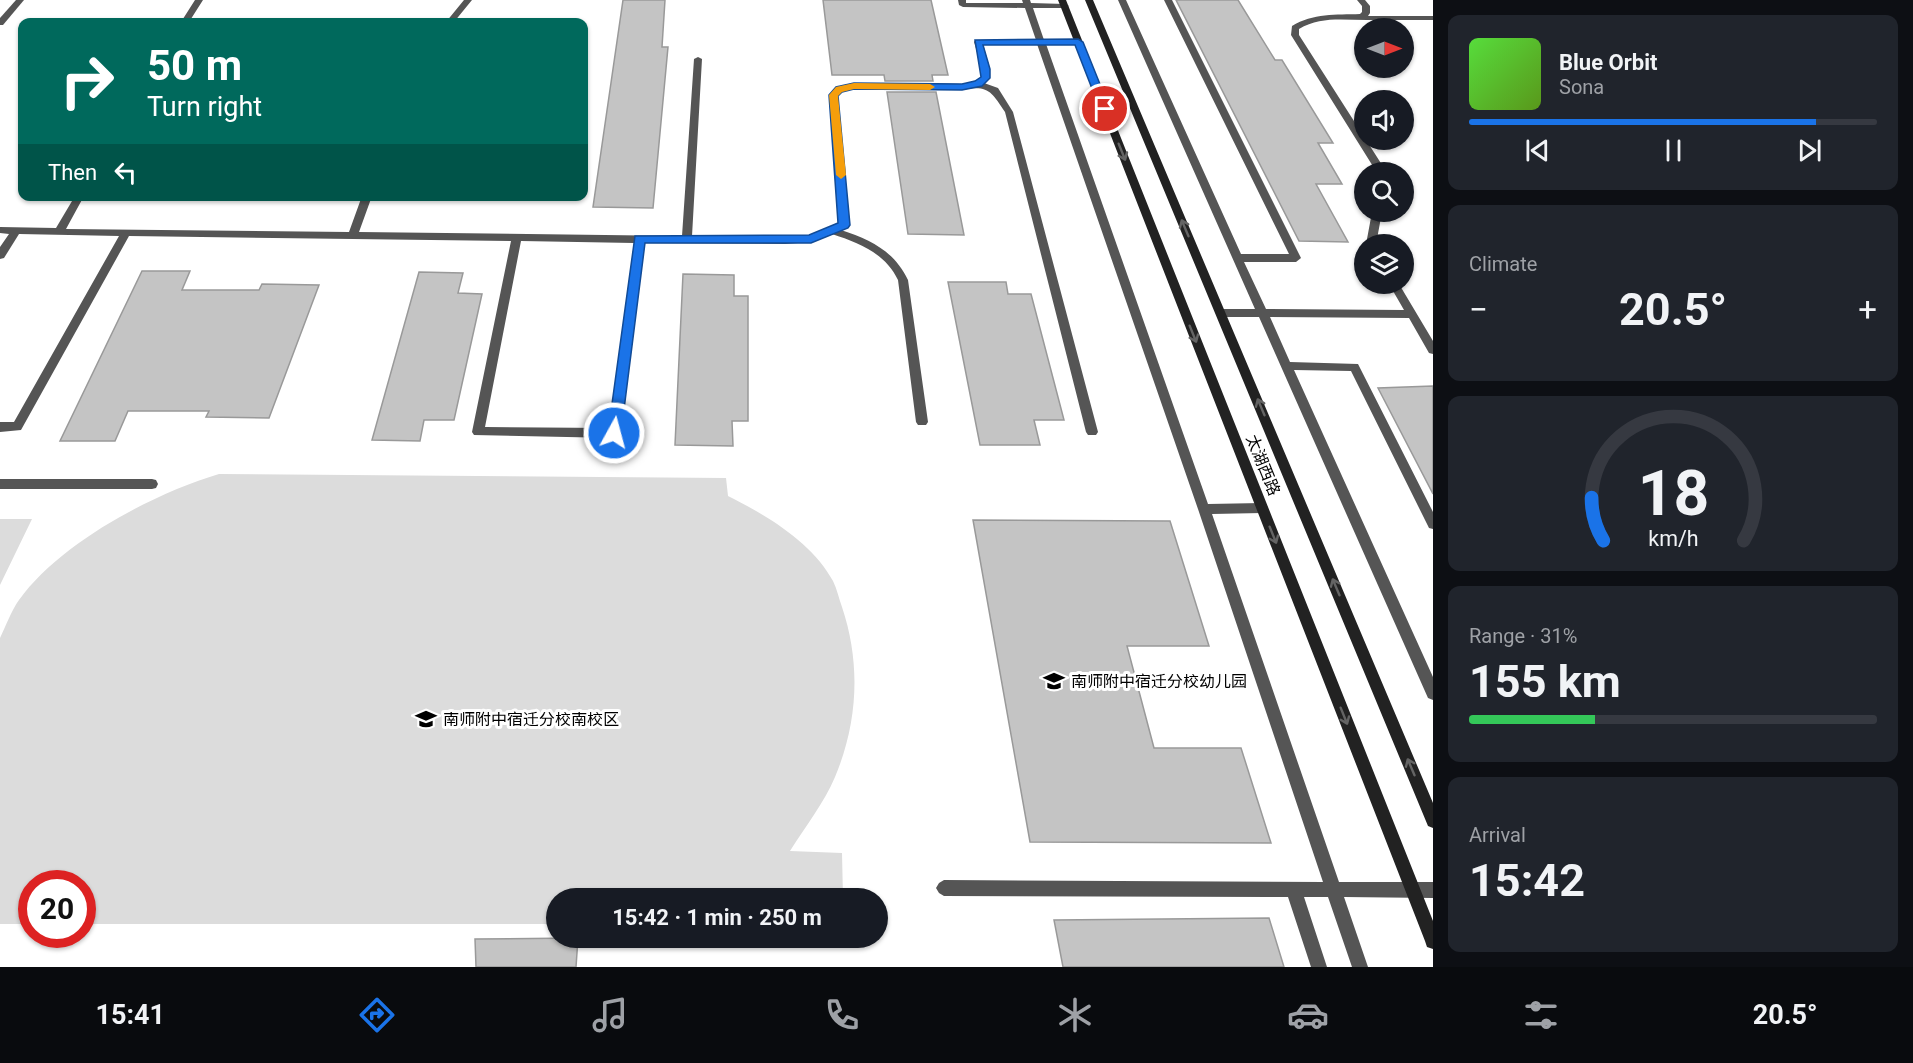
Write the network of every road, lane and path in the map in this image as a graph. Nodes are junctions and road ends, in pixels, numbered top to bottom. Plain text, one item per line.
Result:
1 (199, 0) edge
2 (468, 0) edge
3 (962, 0) edge
4 (1089, 0) edge
5 (1122, 0) edge
6 (1168, 0) edge
7 (1361, 0) edge
8 (18, 3) edge
9 (1027, 3) edge
10 (1063, 3) edge
11 (0, 5) edge
12 (188, 18) edge
13 (453, 18) edge
14 (1354, 18) joint
15 (1414, 18) edge
16 (1433, 18) edge
17 (0, 23) edge
18 (1040, 42) junction
19 (1078, 42) junction
20 (698, 59) dead end
21 (978, 84) junction
22 (1375, 162) edge
23 (77, 201) edge
24 (365, 201) edge
25 (0, 230) edge
26 (16, 231) junction
27 (834, 231) junction
28 (59, 232) junction
29 (126, 232) junction
30 (353, 235) junction
31 (517, 237) junction
32 (639, 239) junction
33 (687, 240) junction
34 (0, 255) edge
35 (1238, 258) junction
36 (1400, 294) edge
37 (1262, 312) junction
38 (1221, 313) junction
39 (1411, 314) junction
40 (1433, 350) edge
41 (1287, 366) junction
42 (922, 422) dead end
43 (0, 427) edge
44 (1092, 432) dead end
45 (0, 484) edge
46 (152, 484) dead end
47 (1262, 508) junction
48 (1204, 509) junction
49 (1433, 524) edge
50 (1433, 693) edge
51 (1433, 822) edge
52 (944, 888) dead end
53 (1293, 889) junction
54 (1333, 890) junction
55 (1413, 890) junction
56 (1433, 890) edge
57 (1433, 941) edge
58 (1319, 967) edge
59 (1360, 967) edge

1 - 12 street
2 - 13 street
3 - 9 street
38 -> 4 street, 太湖西路
5 - 35 street
6 - 35 street
7 - 14 street
8 - 11 street
8 - 17 street
9 - 10 street
9 - 18 street
10 - 19 street, 太湖西路
14 - 22 street
15 - 16 street
18 - 19 street
18 - 21 street
18 - 48 street
19 -> 47 street, 太湖西路
20 - 33 street
21 - 27 street
21 - 44 street
23 - 28 street
24 - 30 street
25 - 26 street
26 - 28 street
26 - 34 street
27 - 33 street
27 - 42 street
28 - 29 street
29 - 30 street
29 - 43 street
30 - 31 street
31 - 32 street
31 - 32 street
32 - 33 street
35 - 37 street
36 - 39 street
37 - 38 street
37 - 39 street
37 - 41 street
51 -> 38 street, 太湖西路
39 - 40 street
41 - 49 street
41 - 50 street
45 - 46 street
47 - 48 street
47 -> 55 street, 太湖西路
48 - 54 street
52 - 53 street
53 - 54 street
53 - 58 street
54 - 55 street
54 - 59 street
55 - 56 street
55 - 57 street, 太湖西路

